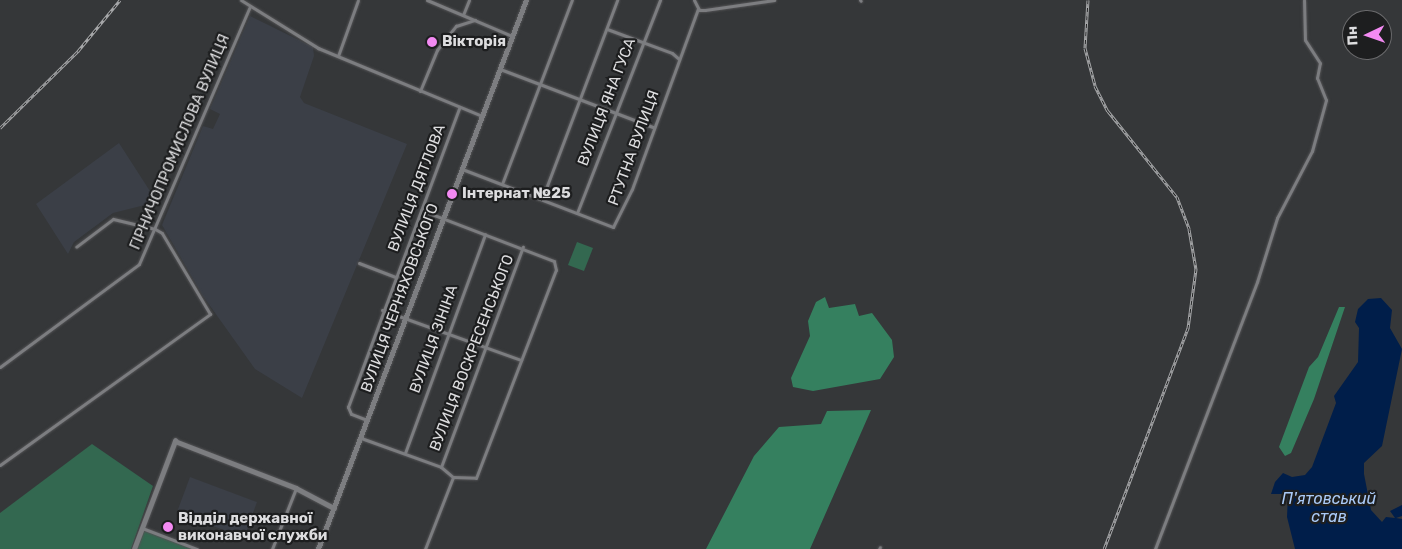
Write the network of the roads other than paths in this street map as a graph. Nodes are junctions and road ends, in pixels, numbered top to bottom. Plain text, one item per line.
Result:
1 (241, 0) edge
2 (358, 0) edge
3 (427, 0) edge
4 (469, 0) edge
5 (526, 0) edge
6 (572, 0) edge
7 (617, 0) edge
8 (660, 0) edge
9 (694, 0) edge
10 (774, 0) edge
11 (1304, 0) edge
12 (250, 8) junction
13 (699, 9) junction
14 (463, 15) junction
15 (475, 20) junction
16 (607, 29) junction
17 (512, 36) junction
18 (642, 42) junction
19 (338, 56) junction
20 (679, 60) junction
21 (500, 69) junction
22 (540, 83) junction
23 (420, 91) junction
24 (580, 99) junction
25 (459, 108) junction
26 (616, 113) junction
27 (482, 116) junction
28 (652, 127) junction
29 (462, 169) junction
30 (502, 184) junction
31 (542, 199) junction
32 (421, 210) junction
33 (577, 213) junction
34 (443, 218) junction
35 (155, 229) junction
36 (485, 234) junction
37 (76, 247) dead end
38 (523, 247) junction
39 (359, 263) dead end
40 (395, 277) junction
41 (382, 310) junction
42 (406, 319) junction
43 (448, 335) junction
44 (486, 348) junction
45 (521, 360) junction
46 (0, 367) edge
47 (368, 420) junction
48 (361, 438) junction
49 (405, 453) junction
50 (0, 465) edge
51 (441, 467) junction
52 (453, 477) junction
53 (296, 488) junction
54 (334, 508) junction
55 (141, 528) junction
56 (134, 549) edge
57 (197, 549) edge
58 (272, 549) edge
59 (318, 549) edge
60 (426, 549) edge
61 (1155, 549) edge

1 - 12 street
2 - 19 street
3 - 14 street
4 - 14 street
5 - 17 main road, ВУЛИЦЯ ЧЕРНЯХОВСЬКОГО
6 - 22 street
7 - 16 street
8 - 18 street, ВУЛИЦЯ ЯНА ГУСА
9 - 13 street
10 - 13 street
11 - 61 street
12 - 19 street
12 - 35 street, ГІРНИЧОПРОМИСЛОВА ВУЛИЦЯ
13 - 20 street, РТУТНА ВУЛИЦЯ
14 - 15 street
15 - 17 street
15 - 23 street
16 - 18 street
16 - 24 street
17 - 21 main road, ВУЛИЦЯ ЧЕРНЯХОВСЬКОГО
18 - 20 street
18 - 26 street, ВУЛИЦЯ ЯНА ГУСА
19 - 23 street
20 - 28 street, РТУТНА ВУЛИЦЯ
21 - 22 street
21 - 27 main road, ВУЛИЦЯ ЧЕРНЯХОВСЬКОГО
22 - 24 street
22 - 30 street
23 - 25 street
24 - 26 street
24 - 31 street
25 - 27 street
25 - 32 street, ВУЛИЦЯ ДЯТЛОВА
26 - 28 street
26 - 33 street, ВУЛИЦЯ ЯНА ГУСА
27 - 29 main road, ВУЛИЦЯ ЧЕРНЯХОВСЬКОГО
28 - 33 street, РТУТНА ВУЛИЦЯ
29 - 30 street, РТУТНА ВУЛИЦЯ
29 - 34 main road, ВУЛИЦЯ ЧЕРНЯХОВСЬКОГО
30 - 31 street, РТУТНА ВУЛИЦЯ
31 - 33 street, РТУТНА ВУЛИЦЯ
32 - 34 street
32 - 40 street, ВУЛИЦЯ ДЯТЛОВА
34 - 36 street
34 - 42 main road, ВУЛИЦЯ ЧЕРНЯХОВСЬКОГО
35 - 37 street
35 - 46 street, ГІРНИЧОПРОМИСЛОВА ВУЛИЦЯ
35 - 50 street
36 - 38 street
36 - 43 street, ВУЛИЦЯ ЗІНІНА
38 - 44 street, ВУЛИЦЯ ВОСКРЕСЕНСЬКОГО
38 - 45 street
39 - 40 street
40 - 41 street, ВУЛИЦЯ ДЯТЛОВА
41 - 42 street
41 - 47 street, ВУЛИЦЯ ДЯТЛОВА
42 - 43 street
42 - 47 main road, ВУЛИЦЯ ЧЕРНЯХОВСЬКОГО
43 - 44 street
43 - 49 street, ВУЛИЦЯ ЗІНІНА
44 - 45 street
44 - 51 street, ВУЛИЦЯ ВОСКРЕСЕНСЬКОГО
45 - 52 street
47 - 48 main road, ВУЛИЦЯ ЧЕРНЯХОВСЬКОГО
48 - 49 street
48 - 54 main road, ВУЛИЦЯ ЧЕРНЯХОВСЬКОГО
49 - 51 street
51 - 52 street
52 - 60 street
53 - 54 main road
53 - 55 main road
53 - 58 street
54 - 59 main road, ВУЛИЦЯ ЧЕРНЯХОВСЬКОГО
55 - 56 main road
55 - 57 street

